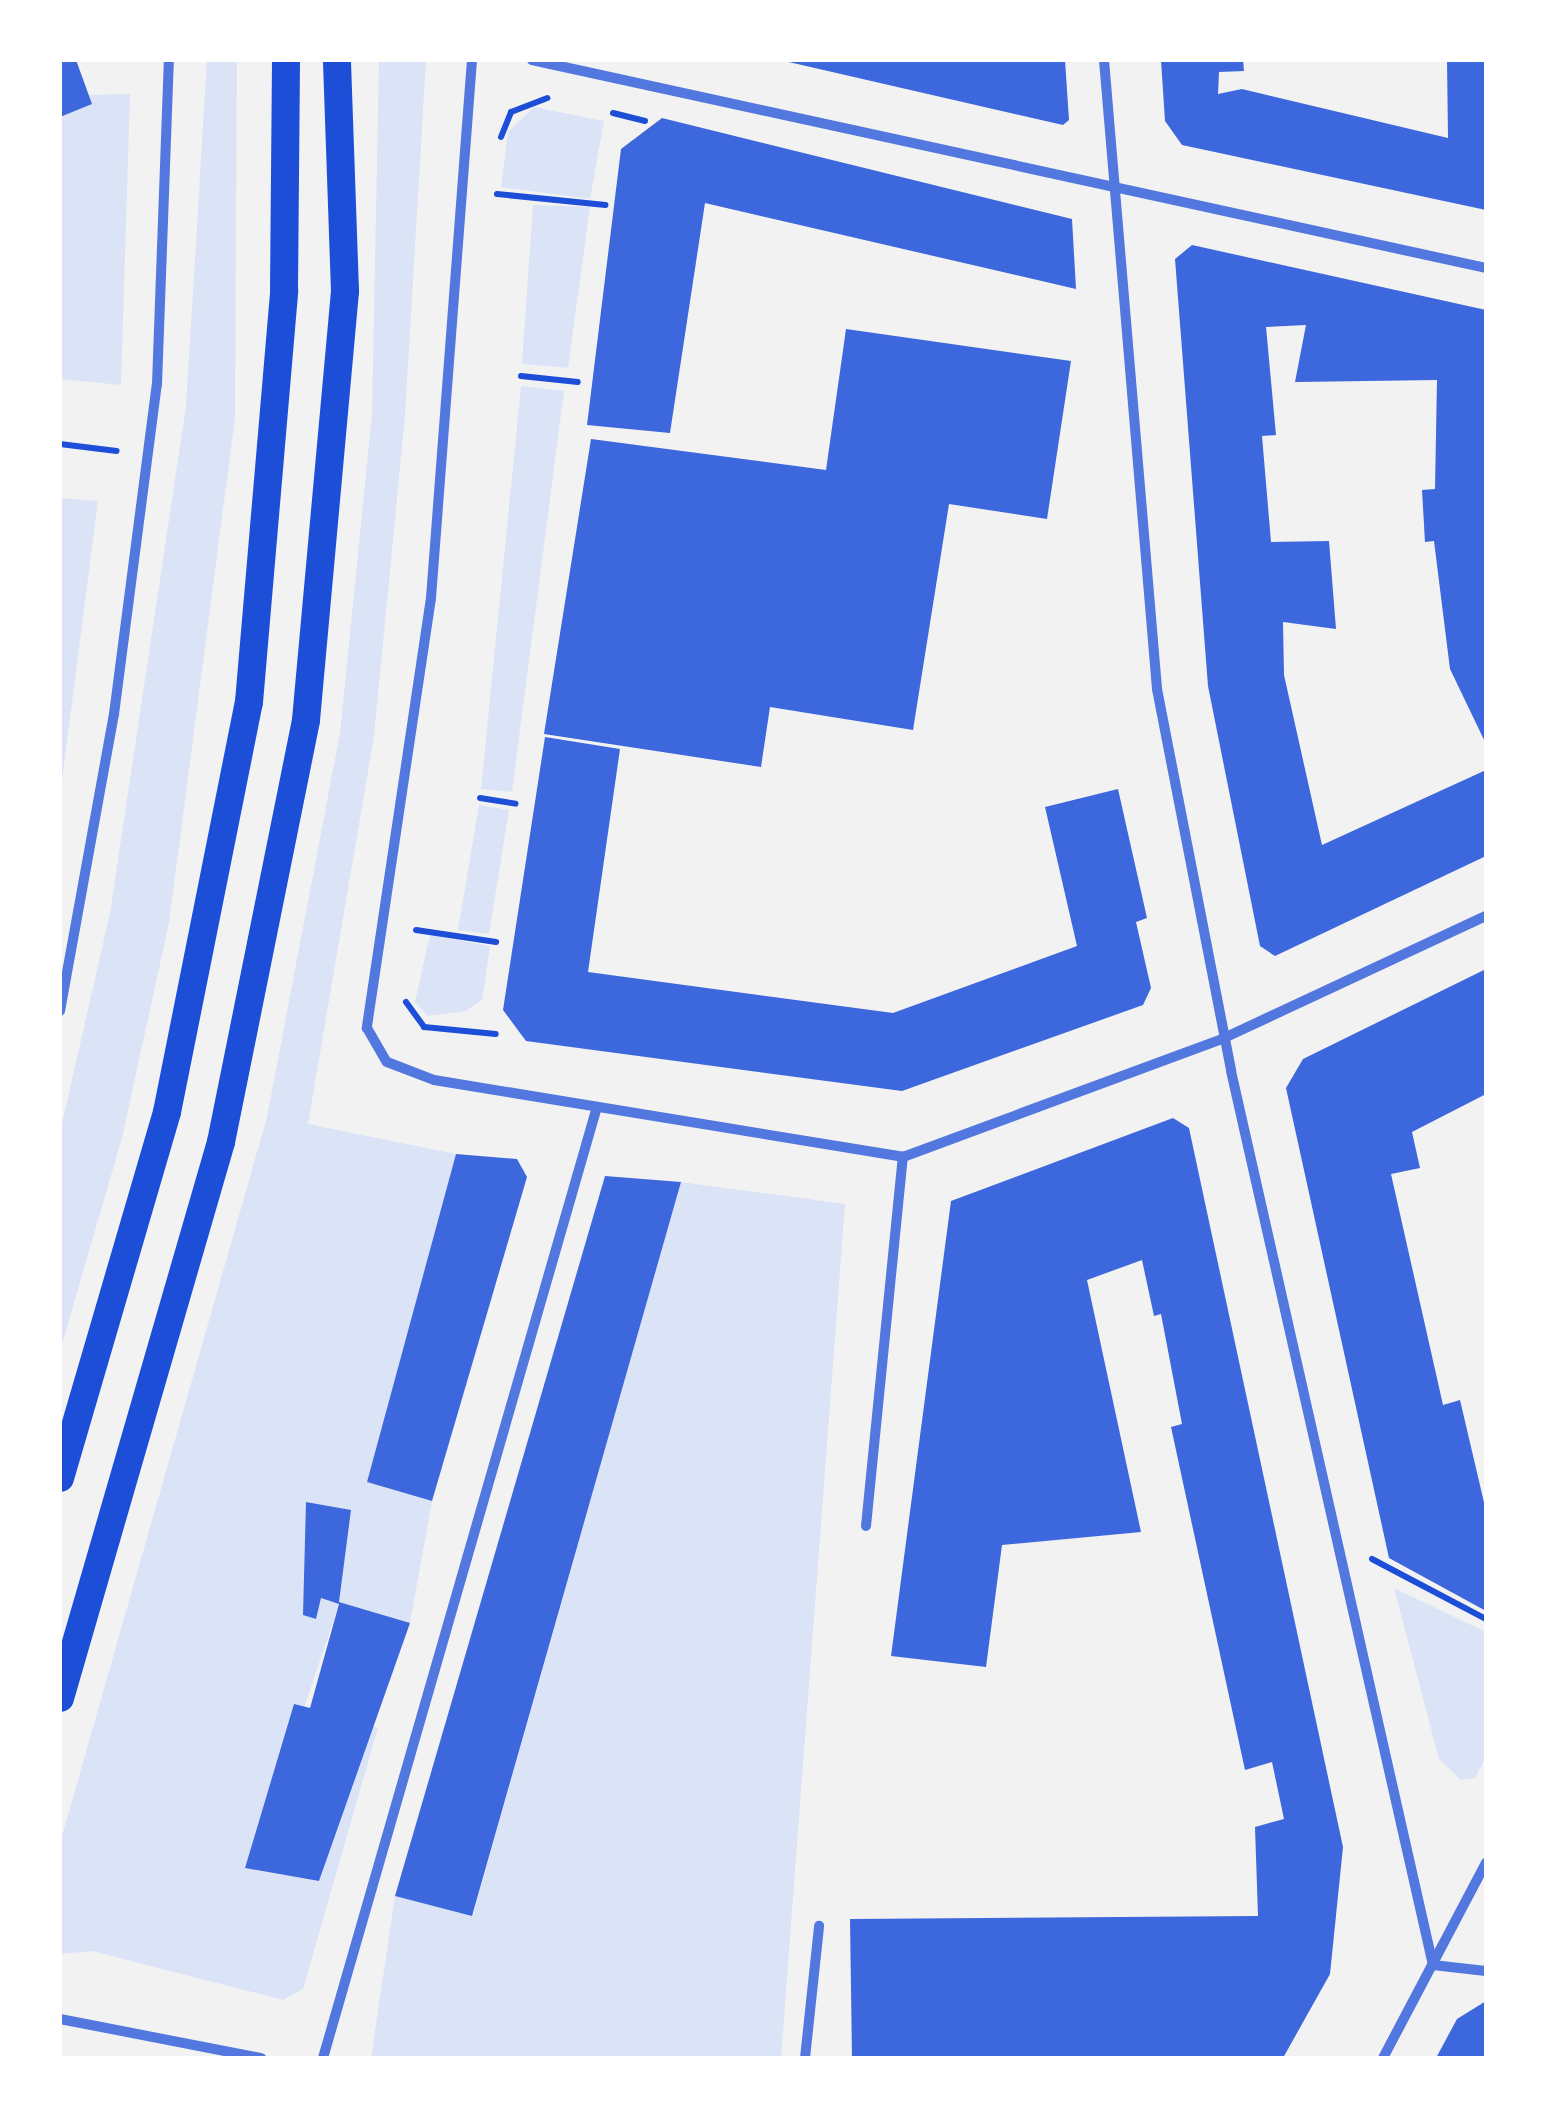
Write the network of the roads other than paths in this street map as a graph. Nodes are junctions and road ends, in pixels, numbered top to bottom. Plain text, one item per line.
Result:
1 (170, 60) edge
2 (286, 60) edge
3 (337, 60) edge
4 (472, 60) edge
5 (532, 60) edge
6 (1104, 60) edge
7 (1115, 192) junction
8 (1486, 268) edge
9 (1486, 916) edge
10 (60, 1011) edge
11 (1224, 1038) junction
12 (597, 1107) junction
13 (902, 1157) junction
14 (60, 1478) edge
15 (866, 1526) dead end
16 (60, 1698) edge
17 (1486, 1863) edge
18 (819, 1926) dead end
19 (1433, 1964) junction
20 (1486, 1972) edge
21 (60, 2019) edge
22 (261, 2058) edge
23 (322, 2058) edge
24 (804, 2058) edge
25 (1384, 2058) edge

1 - 10 street
2 - 14 highway
3 - 16 highway
4 - 12 street
5 - 7 street
6 - 7 street
7 - 8 street
7 - 11 street
9 - 11 street
11 - 13 street
11 - 19 street
12 - 13 street
12 - 23 street
13 - 15 street
17 - 19 street
18 - 24 street
19 - 20 street
19 - 25 street
21 - 22 street

